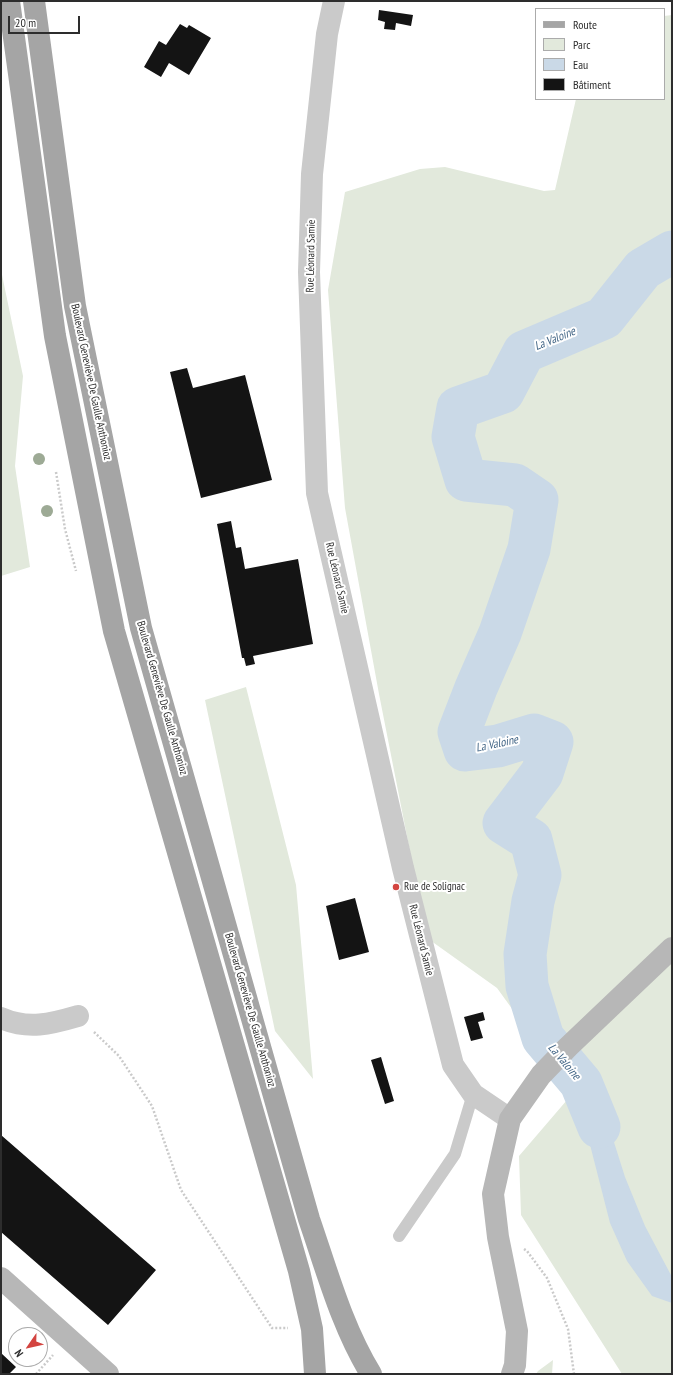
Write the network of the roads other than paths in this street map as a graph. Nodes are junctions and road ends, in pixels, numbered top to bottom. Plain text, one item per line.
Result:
1 (9, 1) edge
2 (34, 1) edge
3 (334, 1) edge
4 (672, 948) edge
5 (78, 1016) road end
6 (1, 1018) edge
7 (473, 1094) junction
8 (510, 1119) junction
9 (399, 1236) dead end
10 (1, 1278) edge
11 (108, 1374) edge
12 (315, 1374) edge
13 (371, 1374) edge
14 (512, 1374) edge

1 - 12 main road
2 - 13 main road, Boulevard Geneviève De Gaulle Anthonioz
3 - 7 street, Rue Léonard Samie
4 - 8 street
5 - 6 street
7 - 8 street, Rue Léonard Samie
7 - 9 lane
8 - 14 street
10 - 11 street

